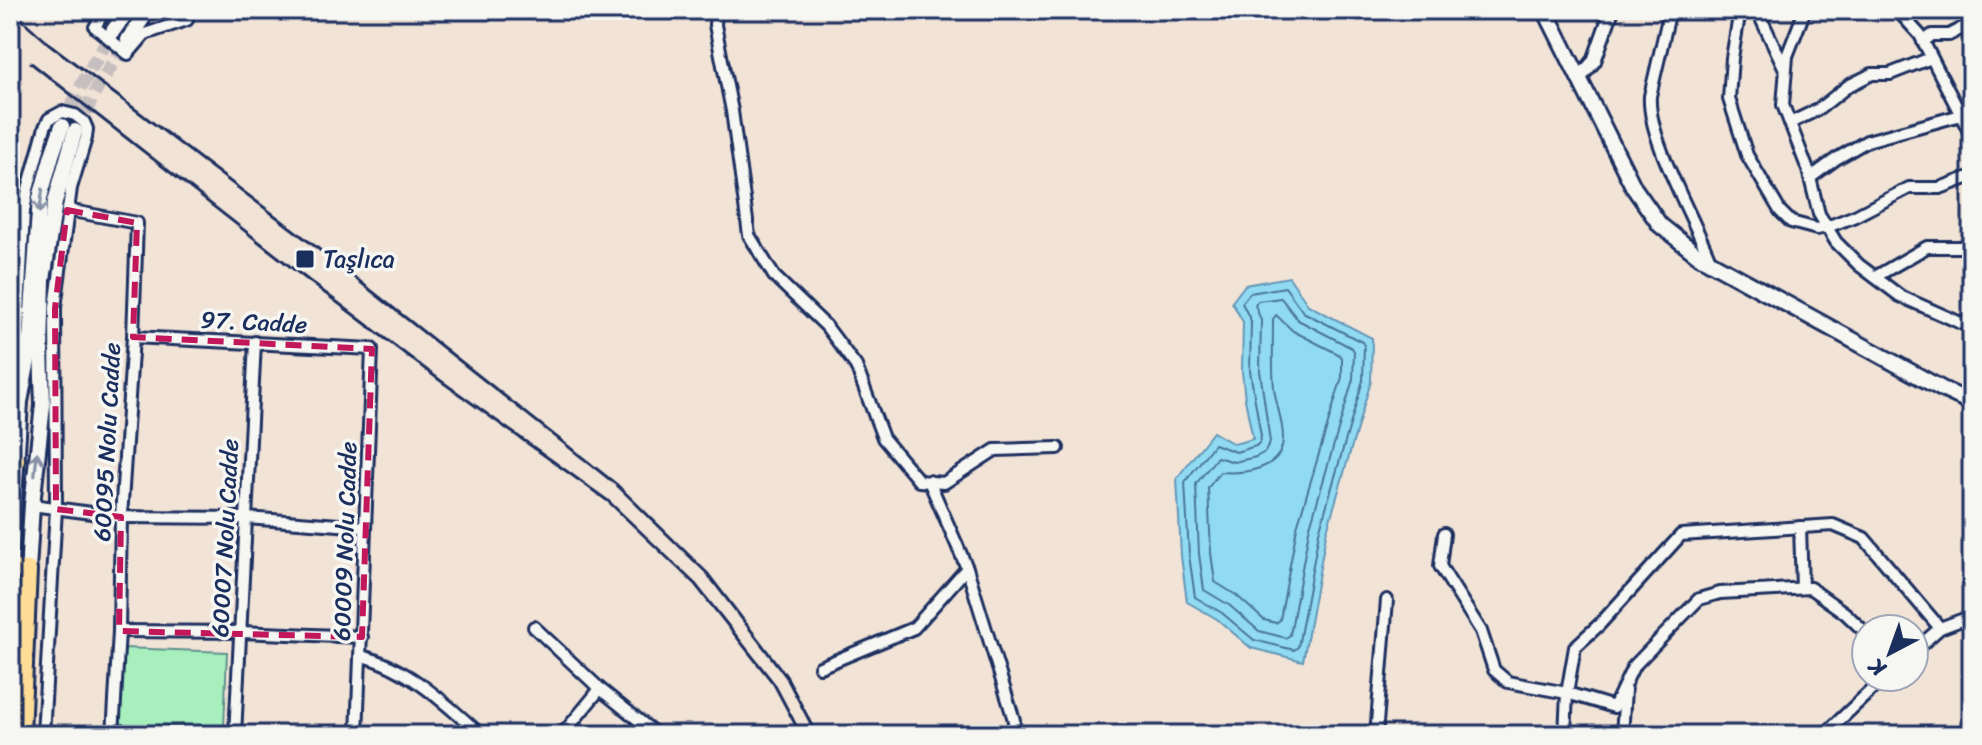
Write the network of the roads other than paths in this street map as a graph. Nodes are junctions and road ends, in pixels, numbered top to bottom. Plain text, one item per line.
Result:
1 (105, 10) edge
2 (128, 10) edge
3 (148, 10) edge
4 (716, 10) edge
5 (1545, 10) edge
6 (1612, 10) edge
7 (1670, 10) edge
8 (1740, 10) edge
9 (1757, 10) edge
10 (1805, 10) edge
11 (1892, 10) edge
12 (187, 20) dead end
13 (1972, 23) edge
14 (113, 31) tunnel mouth
15 (128, 40) tunnel mouth
16 (1923, 42) junction
17 (1931, 58) junction
18 (1786, 71) junction
19 (1579, 79) junction
20 (1961, 115) junction
21 (1790, 123) junction
22 (1972, 137) edge
23 (1972, 176) edge
24 (1810, 178) junction
25 (10, 210) edge
26 (67, 210) junction
27 (24, 211) junction
28 (1827, 227) junction
29 (1972, 244) edge
30 (1711, 263) junction
31 (1875, 277) junction
32 (1971, 326) edge
33 (133, 337) junction
34 (255, 342) junction
35 (372, 349) joint
36 (20, 402) junction
37 (1972, 403) edge
38 (1058, 448) dead end
39 (13, 468) edge
40 (929, 481) junction
41 (32, 505) junction
42 (56, 509) junction
43 (121, 517) junction
44 (246, 518) junction
45 (365, 527) junction
46 (1800, 527) junction
47 (1444, 534) dead end
48 (10, 566) edge
49 (967, 568) junction
50 (28, 570) junction
51 (18, 587) edge
52 (1802, 588) junction
53 (1387, 600) dead end
54 (1972, 616) edge
55 (1850, 618) edge
56 (534, 627) dead end
57 (1940, 628) junction
58 (119, 631) junction
59 (241, 632) junction
60 (362, 637) junction
61 (1930, 637) edge
62 (361, 656) junction
63 (820, 667) dead end
64 (1625, 684) junction
65 (600, 689) junction
66 (1567, 693) junction
67 (1868, 693) edge
68 (21, 735) edge
69 (43, 735) edge
70 (113, 735) edge
71 (235, 735) edge
72 (357, 735) edge
73 (481, 735) edge
74 (562, 735) edge
75 (657, 735) edge
76 (1013, 735) edge
77 (1376, 735) edge
78 (1565, 735) edge
79 (1622, 735) edge
80 (1824, 735) edge

1 - 12 street
2 - 14 main road
3 - 15 main road
4 - 40 street
5 - 19 main road
6 - 19 street
7 - 30 street
8 - 28 street
9 - 18 street
10 - 18 street
11 - 16 street
13 - 16 street
16 - 17 street
17 - 20 street
17 - 21 street
18 - 21 street
19 - 30 main road
20 - 22 street
20 - 24 street
21 - 24 street
23 - 28 street
24 - 28 street
25 - 27 street
26 - 27 street
26 - 33 street, 60095 Nolu Cadde
26 - 42 street
27 - 36 street
28 - 31 street
29 - 31 street
30 - 37 main road
31 - 32 street
33 - 34 street, 97. Cadde
33 - 43 street, 60095 Nolu Cadde
34 - 35 street, 97. Cadde
34 - 44 street, 60007 Nolu Cadde
35 - 45 street, 60009 Nolu Cadde
36 - 39 main road
41 -> 36 main road
38 - 40 street
39 - 48 main road
40 - 49 street
41 - 42 street
41 - 50 main road
42 - 43 street
42 - 69 street
43 - 44 street
43 - 58 street, 60095 Nolu Cadde
44 - 45 street
44 - 59 street, 60007 Nolu Cadde
45 - 60 street, 60009 Nolu Cadde
46 - 52 street
46 - 57 street
46 - 66 street
47 - 66 street
48 - 50 main road
49 - 63 street
49 - 76 street
50 - 51 main road
51 - 68 main road
52 - 55 street
52 - 64 street
53 - 77 street
54 - 57 street
56 - 65 street
57 - 61 street
58 - 59 street
58 - 70 street, 60095 Nolu Cadde
59 - 60 street
59 - 71 street, 60007 Nolu Cadde
60 - 62 street, 60009 Nolu Cadde
62 - 72 street, 60009 Nolu Cadde
62 - 73 street
64 - 66 street
64 - 79 street
65 - 74 street
65 - 75 street
66 - 78 street
67 - 80 street

